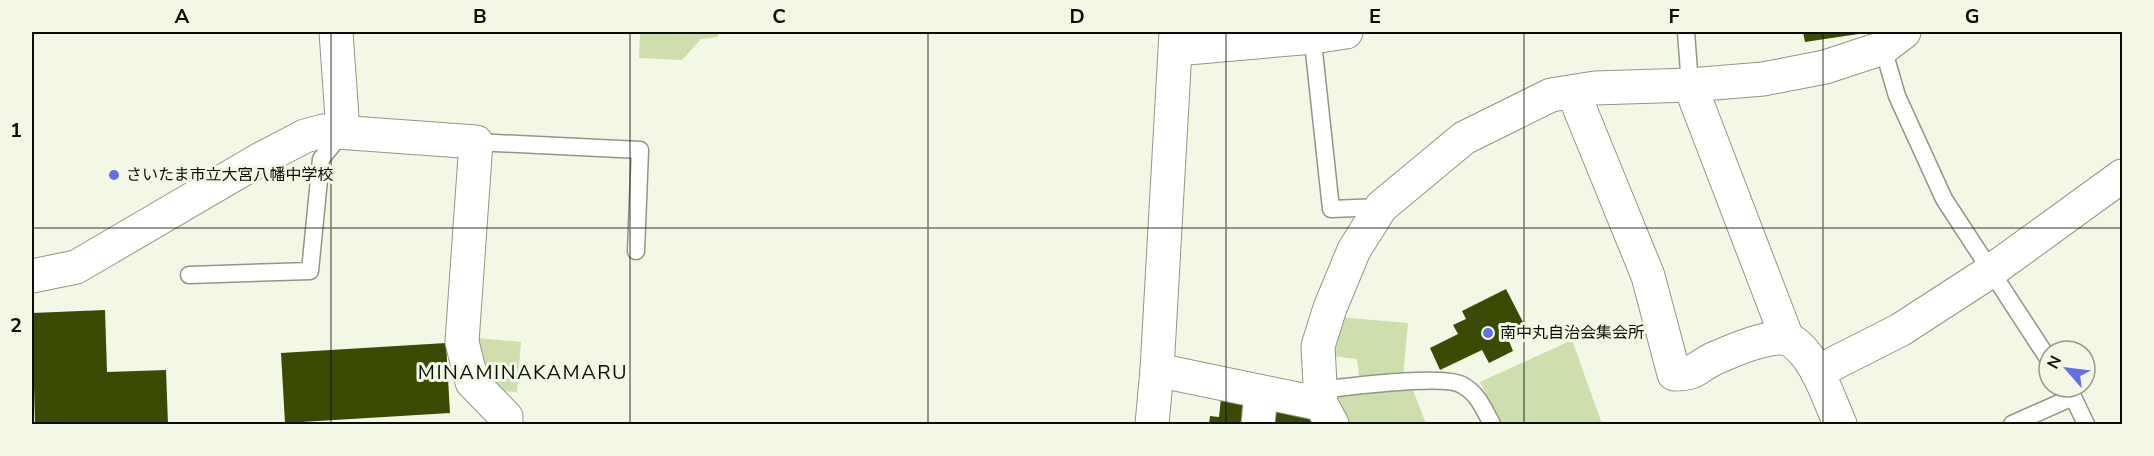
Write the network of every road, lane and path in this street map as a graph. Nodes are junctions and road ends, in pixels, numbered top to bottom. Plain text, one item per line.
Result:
1 (336, 32) edge
2 (1346, 32) edge
3 (1686, 32) edge
4 (1312, 34) edge
5 (1176, 40) edge
6 (1893, 40) edge
7 (1690, 85) junction
8 (1573, 92) junction
9 (343, 132) junction
10 (476, 142) junction
11 (2122, 176) edge
12 (1381, 207) junction
13 (636, 251) dead end
14 (1991, 271) junction
15 (189, 275) dead end
16 (32, 276) edge
17 (1787, 338) junction
18 (2037, 342) edge
19 (1157, 370) junction
20 (1817, 372) junction
21 (1261, 392) junction
22 (2057, 399) edge
23 (2074, 399) edge
24 (1324, 406) edge
25 (506, 424) edge
26 (1152, 424) edge
27 (1258, 424) edge
28 (1492, 424) edge
29 (1840, 424) edge
30 (2012, 424) edge
31 (2086, 424) edge

1 - 9 street
2 - 4 street
3 - 7 lane
4 - 5 street
4 - 12 lane
5 - 19 street
6 - 7 street
6 - 14 lane
7 - 8 street
7 - 17 street
8 - 12 street
8 - 17 street
9 - 10 street
9 - 15 lane
9 - 16 street
10 - 13 lane
10 - 25 street
11 - 14 street
12 - 24 street
14 - 18 lane
14 - 20 street
17 - 20 street
19 - 21 street
19 - 26 street
20 - 29 street
21 - 24 street
21 - 27 street
22 - 30 lane
23 - 31 lane
24 - 28 lane

